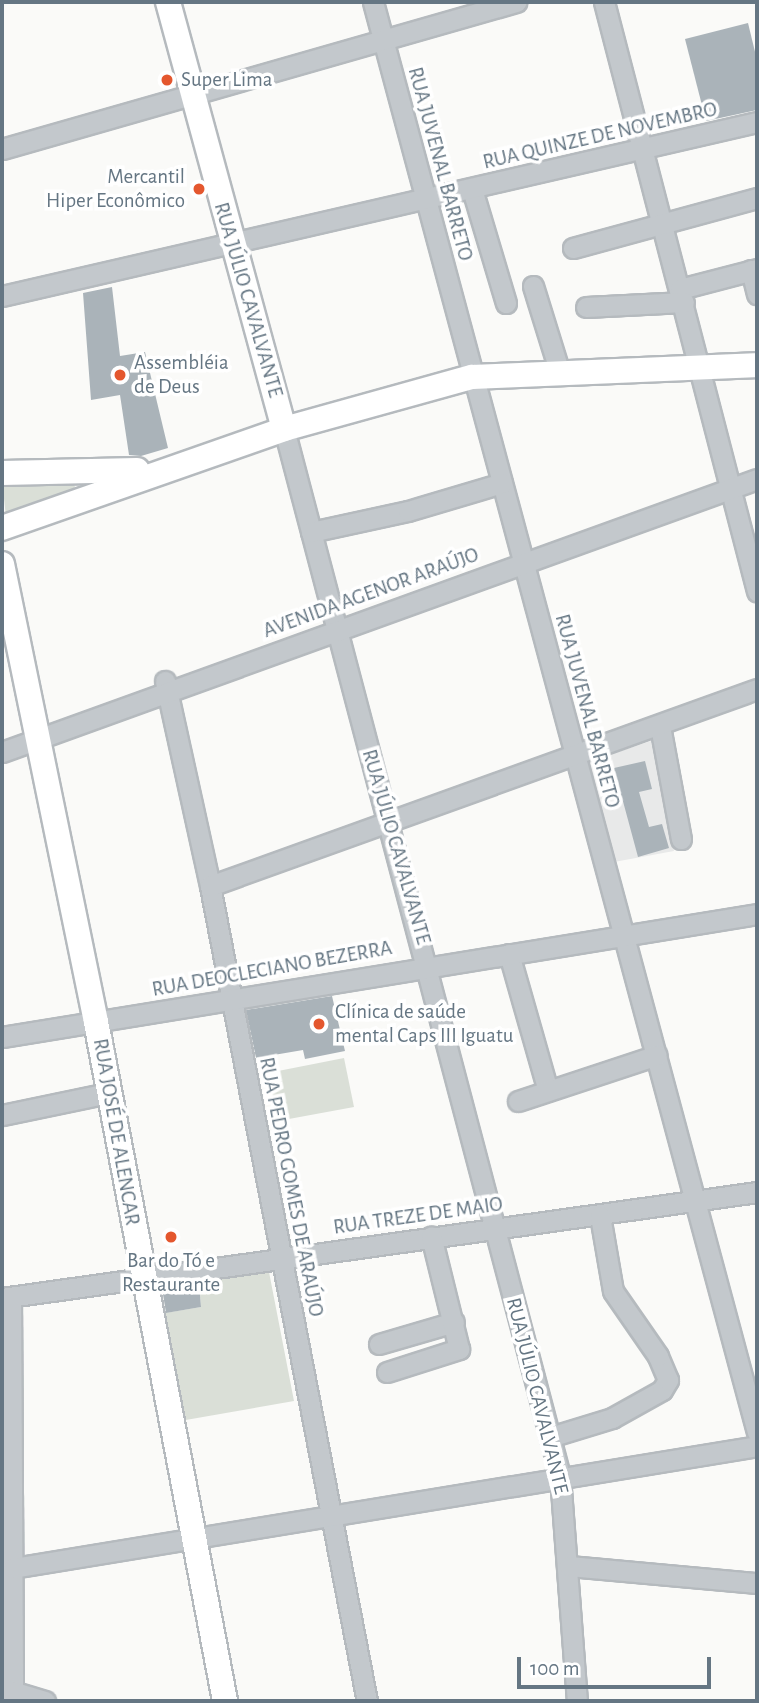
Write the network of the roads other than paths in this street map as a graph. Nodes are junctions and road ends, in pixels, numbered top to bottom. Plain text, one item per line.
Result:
1 (168, 2) edge
2 (373, 2) edge
3 (516, 2) edge
4 (604, 2) edge
5 (384, 40) junction
6 (193, 94) junction
7 (757, 122) edge
8 (2, 149) edge
9 (644, 150) junction
10 (472, 190) junction
11 (757, 198) edge
12 (427, 201) junction
13 (663, 223) junction
14 (232, 245) junction
15 (573, 248) dead end
16 (754, 270) edge
17 (533, 286) dead end
18 (757, 294) edge
19 (682, 295) junction
20 (2, 296) edge
21 (506, 303) dead end
22 (586, 307) dead end
23 (757, 365) edge
24 (700, 367) junction
25 (559, 370) junction
26 (472, 377) junction
27 (284, 429) junction
28 (757, 468) edge
29 (159, 470) junction
30 (2, 473) edge
31 (757, 479) edge
32 (502, 483) junction
33 (728, 484) junction
34 (2, 528) edge
35 (311, 532) junction
36 (522, 559) junction
37 (2, 565) edge
38 (757, 590) edge
39 (334, 626) junction
40 (167, 686) junction
41 (757, 689) edge
42 (660, 726) junction
43 (35, 734) junction
44 (2, 738) edge
45 (2, 752) edge
46 (575, 755) junction
47 (390, 823) junction
48 (681, 839) dead end
49 (210, 886) junction
50 (757, 914) edge
51 (628, 936) junction
52 (509, 954) junction
53 (429, 966) junction
54 (231, 998) junction
55 (96, 1022) junction
56 (2, 1037) edge
57 (657, 1055) junction
58 (548, 1091) junction
59 (108, 1093) junction
60 (518, 1101) dead end
61 (2, 1115) edge
62 (757, 1192) edge
63 (694, 1202) junction
64 (600, 1216) junction
65 (495, 1228) junction
66 (431, 1236) junction
67 (282, 1257) junction
68 (142, 1277) junction
69 (6, 1298) edge
70 (454, 1322) junction
71 (379, 1344) dead end
72 (387, 1372) dead end
73 (757, 1432) edge
74 (550, 1437) junction
75 (757, 1446) edge
76 (560, 1476) junction
77 (330, 1518) junction
78 (193, 1538) junction
79 (569, 1566) junction
80 (13, 1568) junction
81 (757, 1583) edge
82 (8, 1690) edge
83 (45, 1701) edge
84 (225, 1701) edge
85 (367, 1701) edge
86 (578, 1701) edge

1 - 6 main road, RUA JÚLIO CAVALVANTE
2 - 5 street, RUA JUVENAL BARRETO
3 - 5 street
4 - 9 street
5 - 6 street
5 - 12 street, RUA JUVENAL BARRETO
6 - 8 street
6 - 14 main road, RUA JÚLIO CAVALVANTE
7 - 9 street, RUA QUINZE DE NOVEMBRO
9 - 10 street, RUA QUINZE DE NOVEMBRO
9 - 13 street
10 - 12 street, RUA QUINZE DE NOVEMBRO
10 - 21 street
11 - 13 street
12 - 14 street, RUA QUINZE DE NOVEMBRO
12 - 26 street, RUA JUVENAL BARRETO
13 - 15 street
13 - 19 street
14 - 20 street, RUA QUINZE DE NOVEMBRO
14 - 27 main road, RUA JÚLIO CAVALVANTE
16 - 18 street
16 - 19 street
17 - 25 street
19 - 22 street
19 - 24 street
23 - 24 main road
24 - 25 main road
24 - 33 street
25 - 26 main road
26 - 27 main road
26 - 32 street, RUA JUVENAL BARRETO
27 - 29 main road
27 - 35 street, RUA JÚLIO CAVALVANTE
28 - 33 street, AVENIDA AGENOR ARAÚJO
29 - 30 main road
29 - 34 main road
31 - 33 street, AVENIDA AGENOR ARAÚJO
32 - 35 street
32 - 36 street, RUA JUVENAL BARRETO
33 - 36 street, AVENIDA AGENOR ARAÚJO
33 - 38 street
35 - 39 street, RUA JÚLIO CAVALVANTE
36 - 39 street, AVENIDA AGENOR ARAÚJO
36 - 46 street, RUA JUVENAL BARRETO
37 - 43 main road, RUA JOSÉ DE ALENCAR
39 - 40 street, AVENIDA AGENOR ARAÚJO
39 - 47 street, RUA JÚLIO CAVALVANTE
40 - 43 street, AVENIDA AGENOR ARAÚJO
40 - 49 street, RUA PEDRO GOMES DE ARAÚJO
41 - 42 street
42 - 46 street
42 - 48 street
43 - 44 street, AVENIDA AGENOR ARAÚJO
43 - 45 street, AVENIDA AGENOR ARAÚJO
43 - 55 main road, RUA JOSÉ DE ALENCAR
46 - 47 street
46 - 51 street, RUA JUVENAL BARRETO
47 - 49 street
47 - 53 street, RUA JÚLIO CAVALVANTE
49 - 54 street, RUA PEDRO GOMES DE ARAÚJO
50 - 51 street, RUA DEOCLECIANO BEZERRA
51 - 52 street, RUA DEOCLECIANO BEZERRA
51 - 57 street, RUA JUVENAL BARRETO
52 - 53 street, RUA DEOCLECIANO BEZERRA
52 - 58 street
53 - 54 street, RUA DEOCLECIANO BEZERRA
53 - 65 street, RUA JÚLIO CAVALVANTE
54 - 55 street, RUA DEOCLECIANO BEZERRA
54 - 67 street, RUA PEDRO GOMES DE ARAÚJO
55 - 56 street, RUA DEOCLECIANO BEZERRA
55 - 59 main road, RUA JOSÉ DE ALENCAR
57 - 58 street
57 - 63 street, RUA JUVENAL BARRETO
58 - 60 street
59 - 61 street
59 - 68 main road, RUA JOSÉ DE ALENCAR
62 - 63 street, RUA TREZE DE MAIO
63 - 64 street, RUA TREZE DE MAIO
63 - 73 street, RUA JUVENAL BARRETO
64 - 65 street, RUA TREZE DE MAIO
64 - 74 street
65 - 66 street, RUA TREZE DE MAIO
65 - 74 street, RUA JÚLIO CAVALVANTE
66 - 67 street, RUA TREZE DE MAIO
66 - 70 street
67 - 68 street, RUA TREZE DE MAIO
67 - 77 street, RUA PEDRO GOMES DE ARAÚJO
68 - 69 street, RUA TREZE DE MAIO
68 - 78 main road, RUA JOSÉ DE ALENCAR
69 - 80 street
70 - 71 street
70 - 72 street
74 - 76 street, RUA JÚLIO CAVALVANTE
75 - 76 street
76 - 77 street
76 - 79 street, RUA JÚLIO CAVALVANTE
77 - 78 street
77 - 85 street, RUA PEDRO GOMES DE ARAÚJO
78 - 80 street
78 - 84 main road, RUA JOSÉ DE ALENCAR
79 - 81 street
79 - 86 street, RUA JÚLIO CAVALVANTE
80 - 82 street
82 - 83 street

